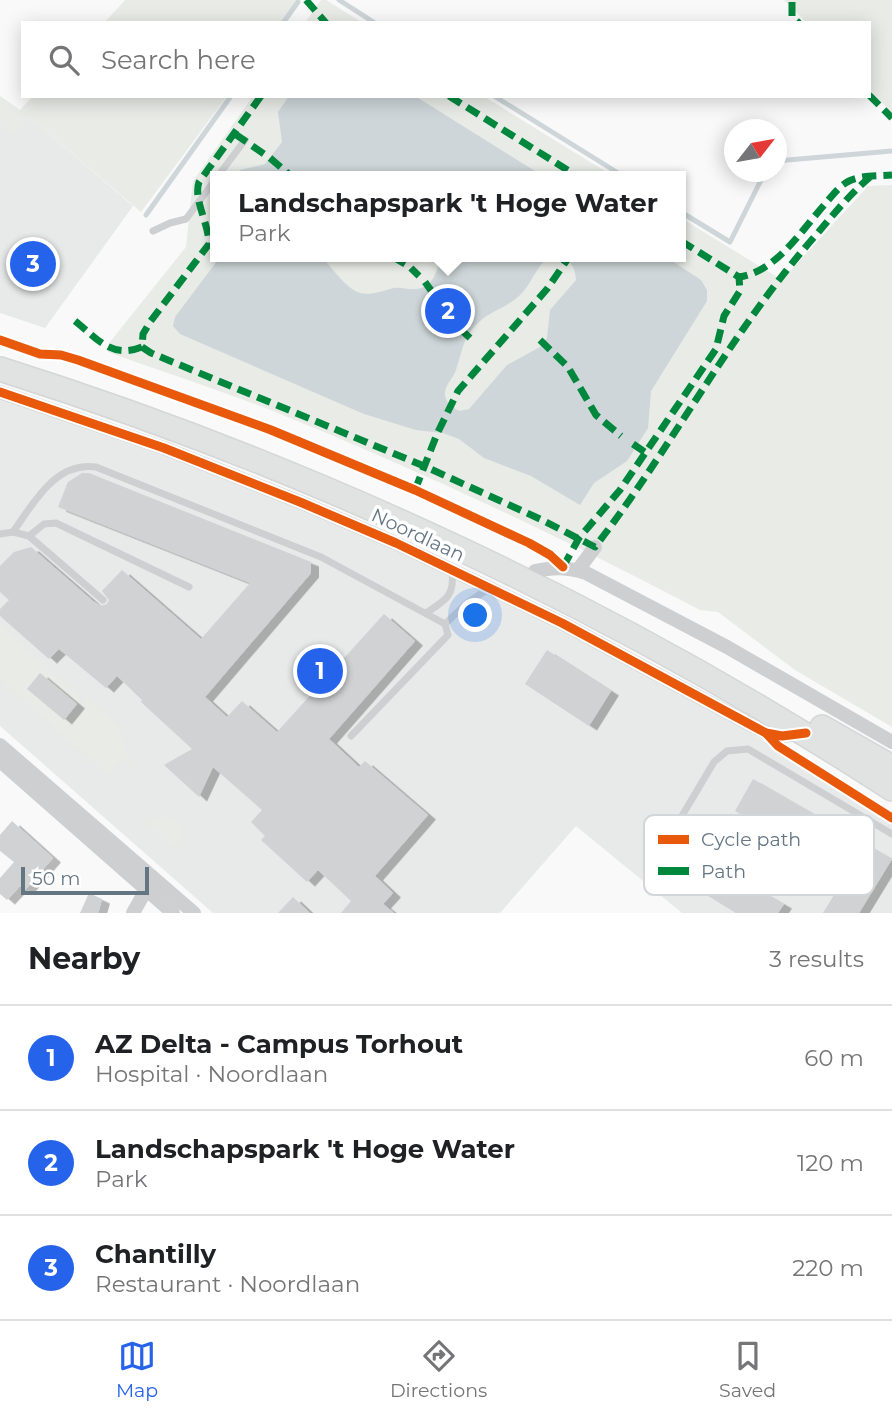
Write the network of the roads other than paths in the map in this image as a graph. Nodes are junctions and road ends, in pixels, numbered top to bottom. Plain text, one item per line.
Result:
1 (245, 140) dead end
2 (221, 171) edge
3 (210, 186) edge
4 (153, 231) dead end
5 (0, 355) edge
6 (0, 369) edge
7 (0, 392) edge
8 (13, 532) junction
9 (0, 534) edge
10 (29, 536) junction
11 (595, 547) dead end
12 (452, 570) junction
13 (578, 570) junction
14 (534, 571) junction
15 (190, 587) dead end
16 (491, 588) junction
17 (103, 600) dead end
18 (426, 613) junction
19 (445, 624) junction
20 (806, 733) junction
21 (351, 736) dead end
22 (892, 742) edge
23 (0, 745) edge
24 (0, 761) edge
25 (892, 767) edge
26 (892, 789) edge
27 (682, 815) edge
28 (860, 815) edge
29 (874, 823) edge
30 (892, 834) edge
31 (150, 883) junction
32 (133, 913) edge
33 (173, 913) edge
34 (194, 913) edge

1 - 2 lane
3 - 4 lane
5 - 14 main road, Noordlaan
6 - 20 main road, Noordlaan
7 - 12 street, Noordlaan
8 - 9 lane
8 - 10 lane
8 - 18 lane
10 - 15 lane
10 - 17 lane
11 - 13 street
12 - 16 street, Noordlaan
12 - 18 lane
13 - 14 street
13 - 22 street
14 - 25 main road, Noordlaan
16 - 19 lane
16 - 20 street, Noordlaan
18 - 19 lane
19 - 21 lane
20 - 26 main road, Noordlaan
23 - 31 street
24 - 31 street
27 - 28 lane
29 - 30 lane
31 - 32 street
31 - 33 street
31 - 34 street

